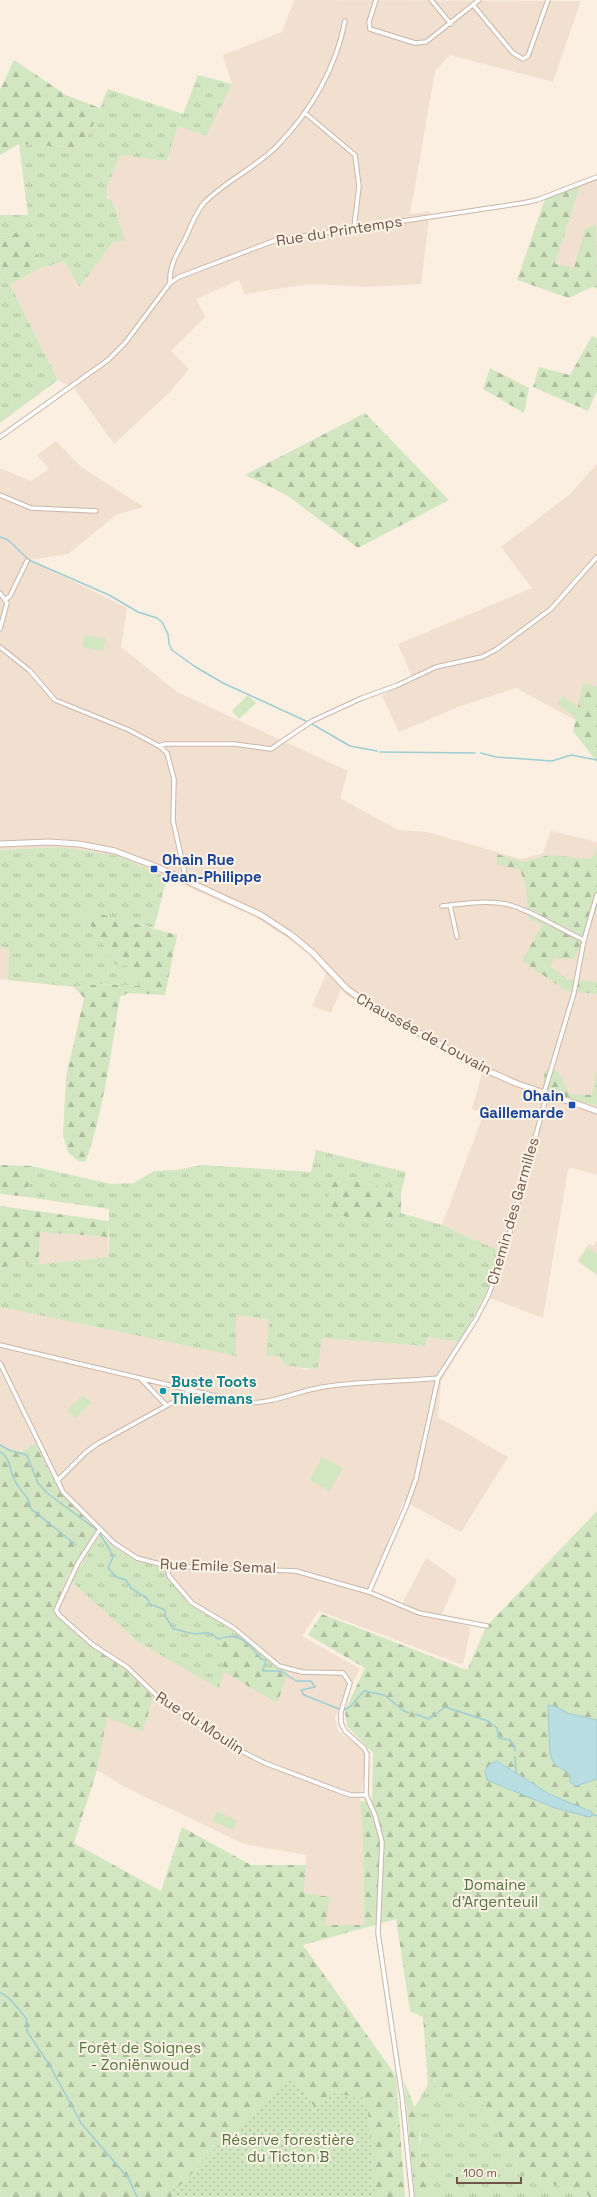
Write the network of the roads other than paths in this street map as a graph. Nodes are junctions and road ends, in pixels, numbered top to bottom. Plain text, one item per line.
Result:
1 (376, 0) edge
2 (430, 0) edge
3 (479, 0) edge
4 (548, 0) edge
5 (474, 6) junction
6 (345, 21) dead end
7 (451, 24) junction
8 (305, 113) junction
9 (597, 177) edge
10 (354, 228) junction
11 (170, 283) junction
12 (0, 437) edge
13 (0, 495) edge
14 (96, 511) dead end
15 (597, 557) edge
16 (27, 561) dead end
17 (0, 593) edge
18 (6, 599) junction
19 (0, 629) edge
20 (0, 647) edge
21 (159, 746) junction
22 (0, 844) edge
23 (184, 879) junction
24 (597, 896) edge
25 (450, 905) junction
26 (442, 906) dead end
27 (457, 937) dead end
28 (584, 940) junction
29 (546, 1094) junction
30 (597, 1111) edge
31 (0, 1345) edge
32 (0, 1363) edge
33 (438, 1378) junction
34 (142, 1379) junction
35 (188, 1390) junction
36 (166, 1405) junction
37 (57, 1481) junction
38 (100, 1529) junction
39 (167, 1566) junction
40 (369, 1592) junction
41 (487, 1626) dead end
42 (366, 1795) junction
43 (412, 2197) edge

1 - 7 street
2 - 7 street
3 - 5 street
4 - 5 street
5 - 7 street
6 - 8 street
8 - 10 street
8 - 11 street
9 - 10 street, Rue du Printemps
10 - 11 street, Rue du Printemps
11 - 12 street, Rue du Printemps
13 - 14 street
15 - 21 street
16 - 18 street
17 - 18 street
18 - 19 street
20 - 21 street
21 - 23 street
22 - 23 main road, Chaussée de Louvain
23 - 29 main road, Chaussée de Louvain
24 - 28 street, Chemin des Garmilles
25 - 26 street
25 - 27 street
25 - 28 street
28 - 29 street, Chemin des Garmilles
29 - 30 main road, Chaussée de Louvain
29 - 33 street, Chemin des Garmilles
31 - 34 street
32 - 37 street, Rue Emile Semal
33 - 35 street
33 - 40 street, Chemin des Garmilles
34 - 35 street
34 - 36 street
35 - 36 street
36 - 37 street
37 - 38 street, Rue Emile Semal
38 - 39 street, Rue Emile Semal
38 - 42 street, Rue du Moulin
39 - 40 street, Rue Emile Semal
39 - 42 street
40 - 41 street, Rue Emile Semal
42 - 43 street

